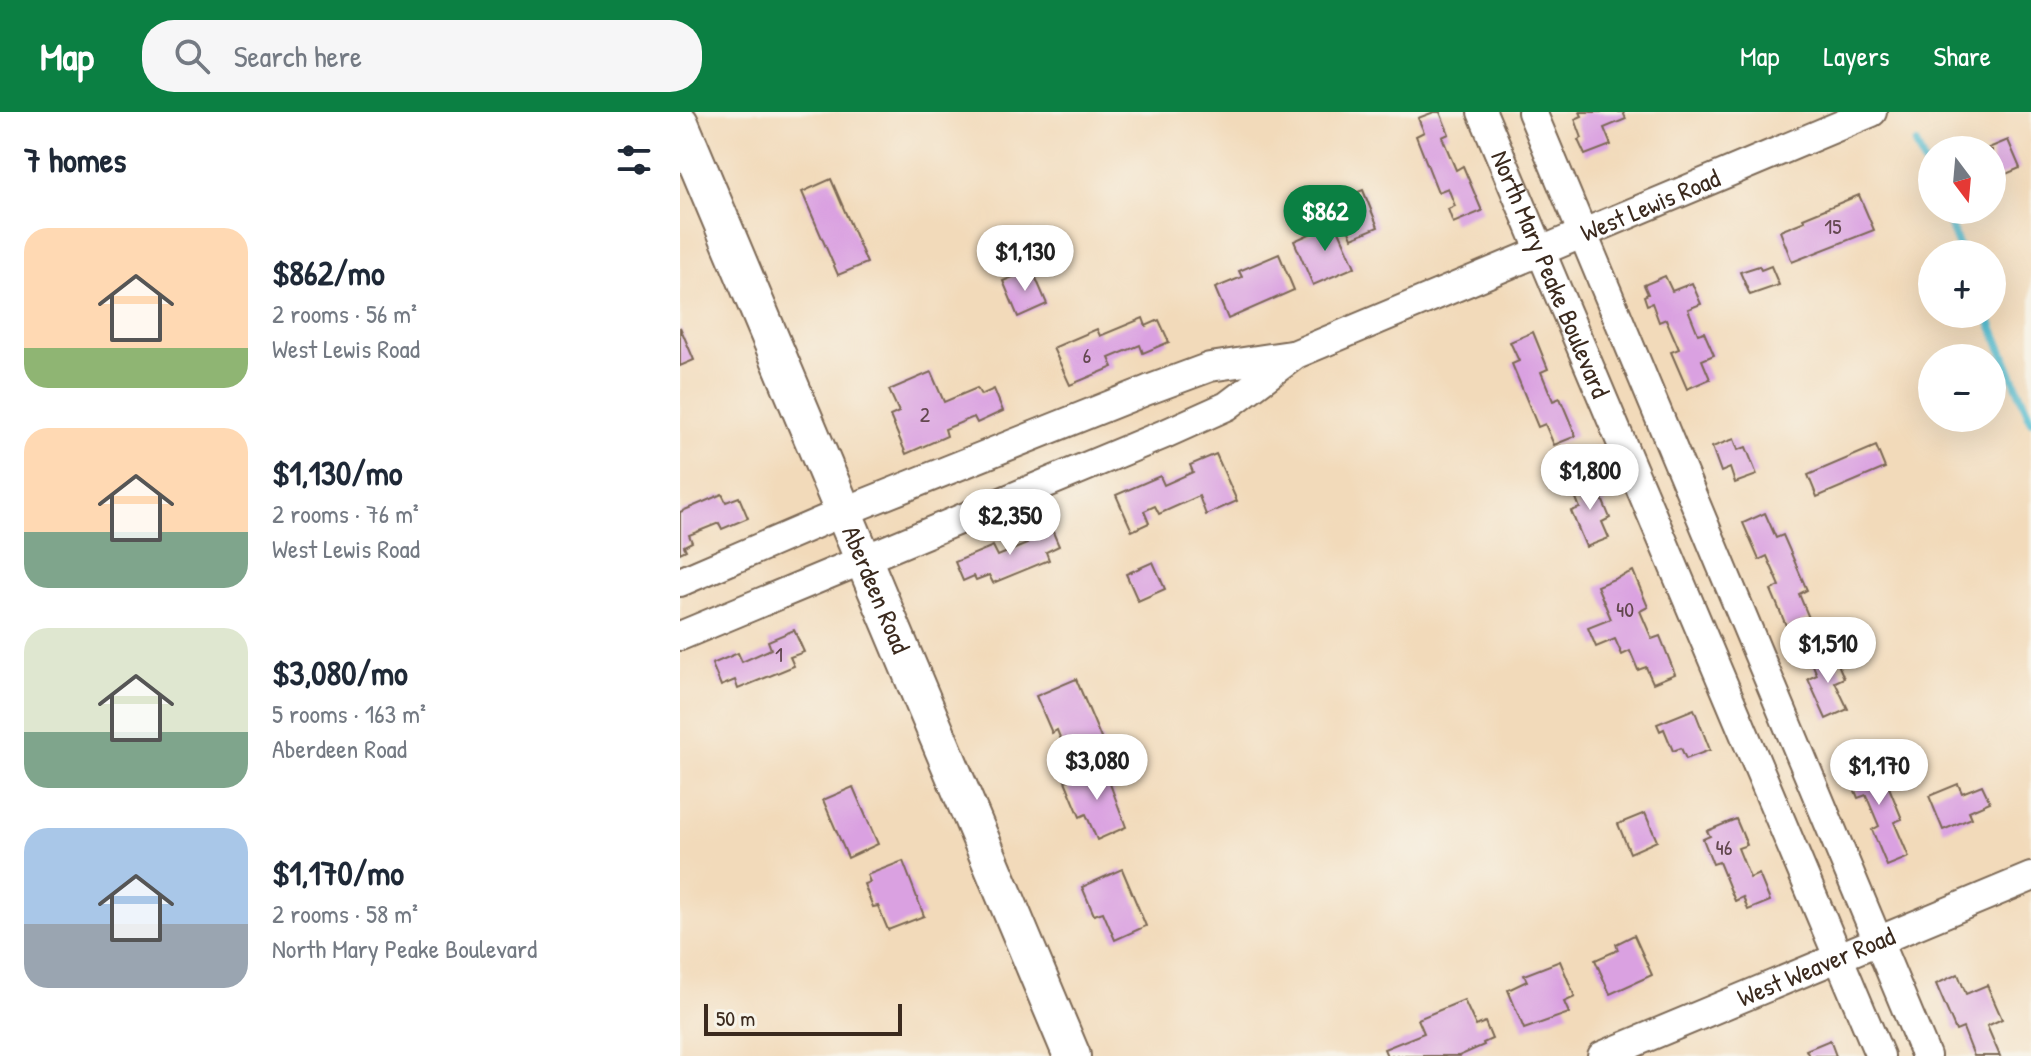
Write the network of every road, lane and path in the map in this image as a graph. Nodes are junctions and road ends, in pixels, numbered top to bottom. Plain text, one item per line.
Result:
1 (1482, 112) edge
2 (1532, 112) edge
3 (1872, 112) edge
4 (680, 123) edge
5 (1582, 235) junction
6 (1541, 252) junction
7 (1296, 354) junction
8 (843, 512) junction
9 (864, 560) junction
10 (680, 582) edge
11 (680, 636) edge
12 (2031, 877) edge
13 (1877, 940) junction
14 (1838, 956) junction
15 (1072, 1056) edge
16 (1602, 1056) edge
17 (1880, 1056) edge
18 (1926, 1056) edge

1 - 6 street, North Mary Peake Boulevard
2 - 5 street, North Mary Peake Boulevard
3 - 5 street, West Lewis Road
4 - 8 main road, Aberdeen Road
5 - 6 street, West Lewis Road
5 - 13 street, North Mary Peake Boulevard
6 - 7 street, West Lewis Road
6 - 14 street, North Mary Peake Boulevard
7 - 8 street, West Lewis Road
7 - 9 street, West Lewis Road
8 - 9 main road, Aberdeen Road
8 - 10 street, West Lewis Road
9 - 11 street, West Lewis Road
9 - 15 main road, Aberdeen Road
12 - 13 street, West Weaver Road
13 - 14 street, West Weaver Road
13 - 18 street, North Mary Peake Boulevard
14 - 16 street, West Weaver Road
14 - 17 street, North Mary Peake Boulevard

